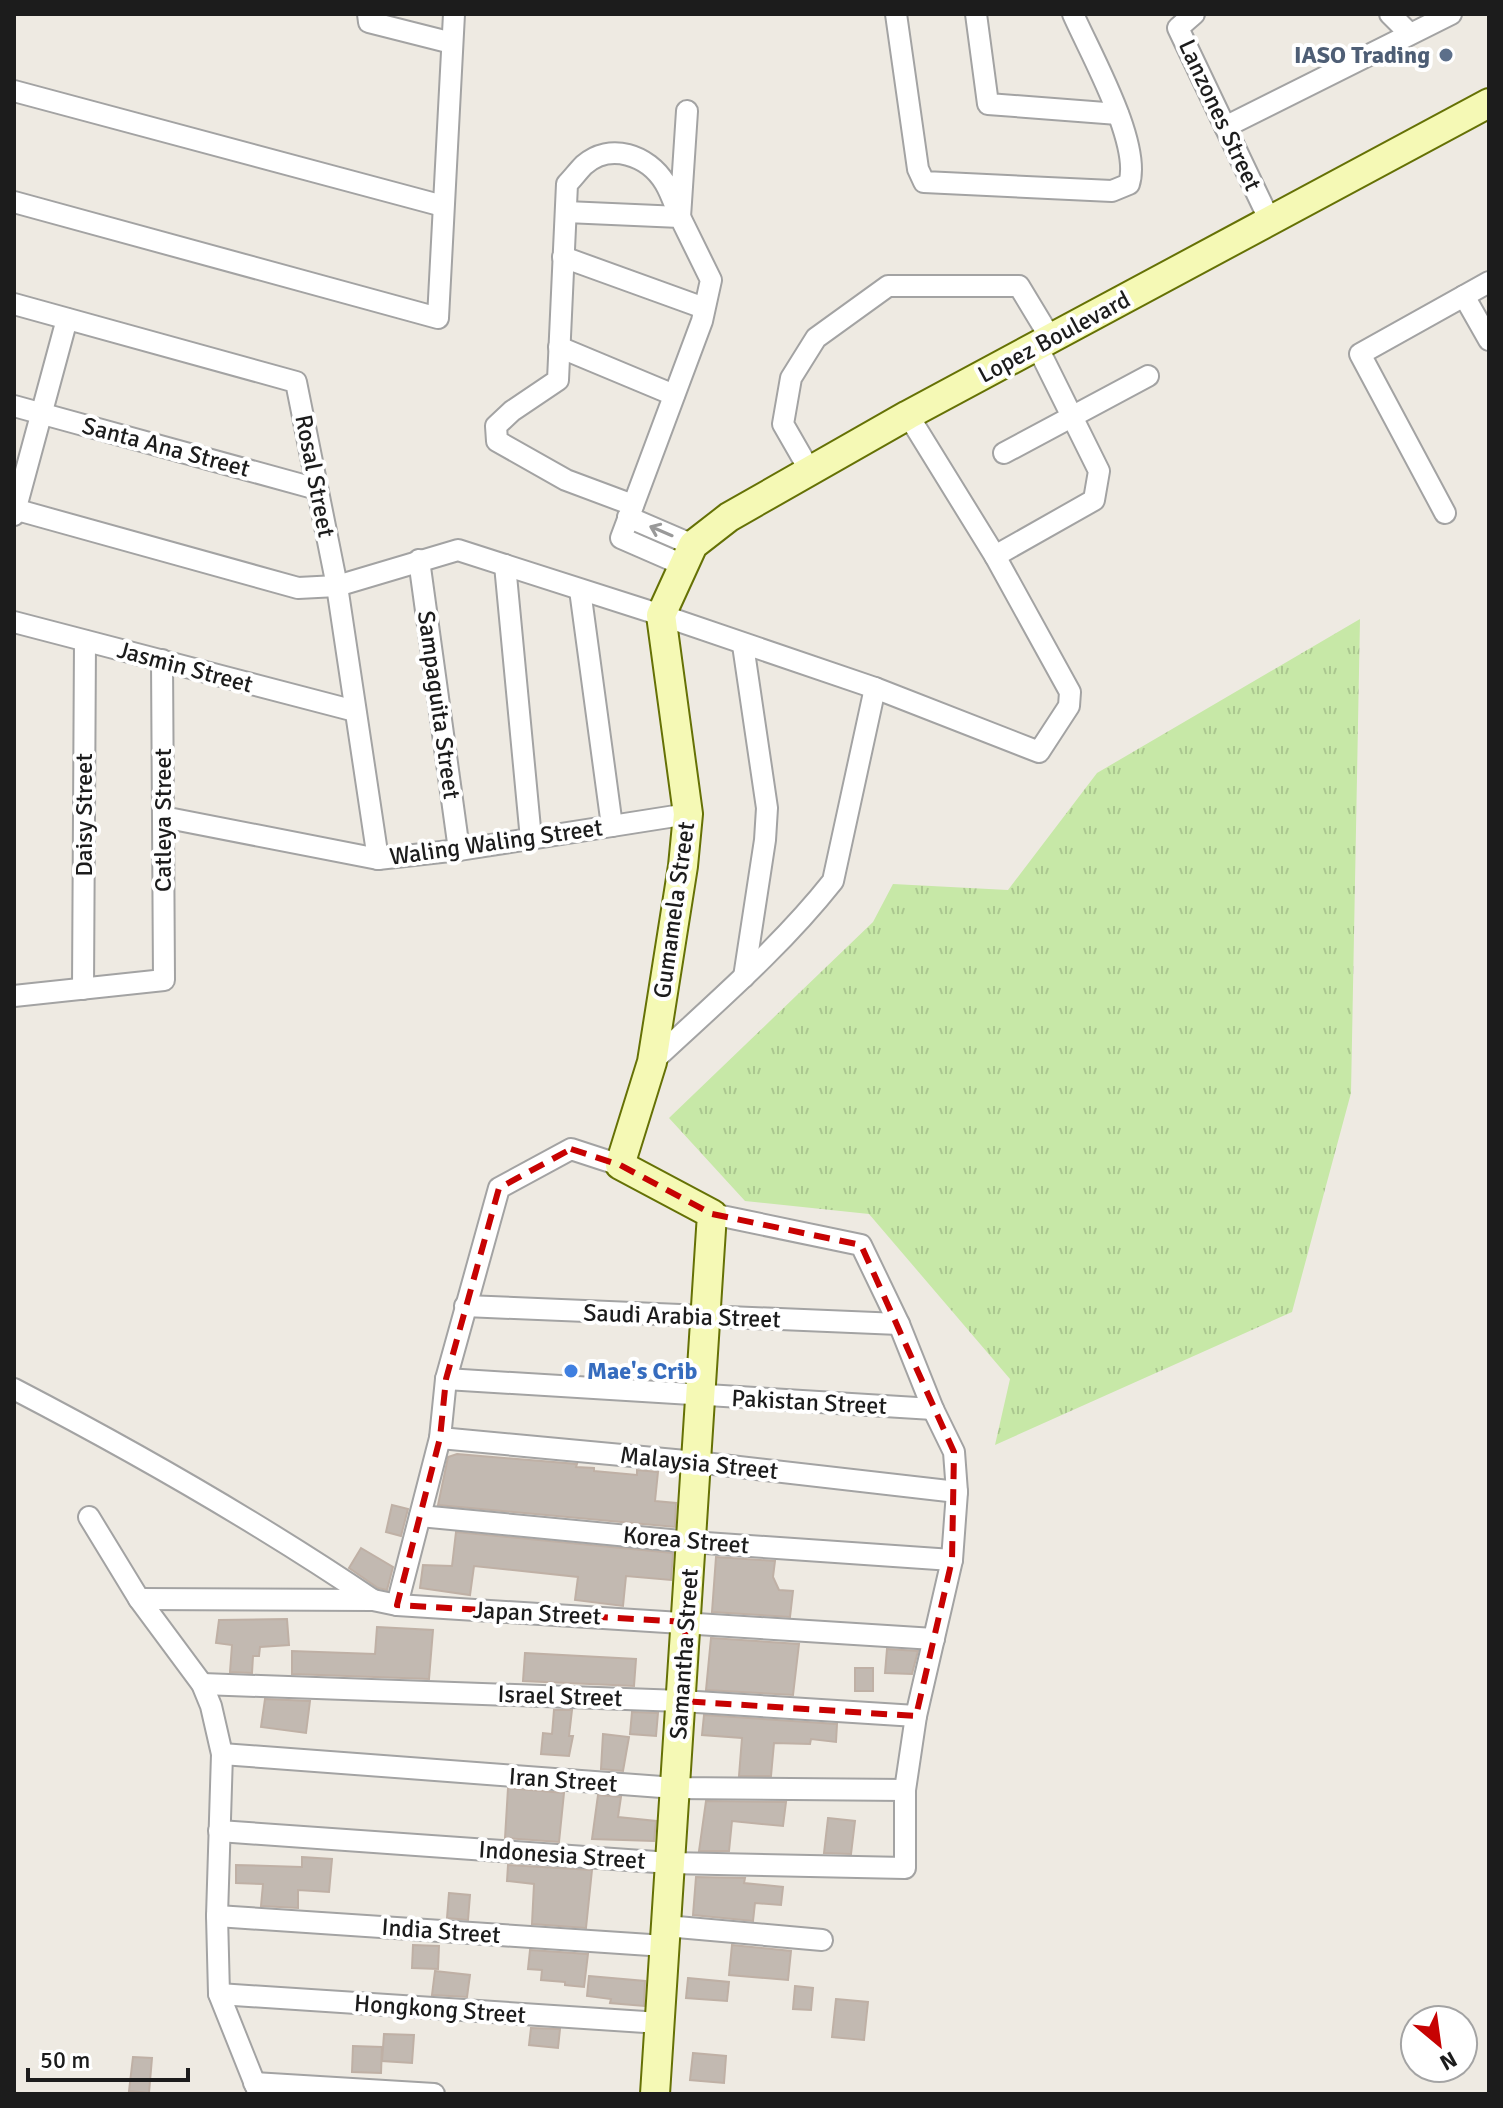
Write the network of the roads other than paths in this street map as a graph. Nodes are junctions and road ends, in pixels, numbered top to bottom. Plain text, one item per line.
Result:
1 (368, 14) edge
2 (454, 14) edge
3 (896, 14) edge
4 (976, 14) edge
5 (1073, 14) edge
6 (1194, 14) edge
7 (1390, 14) edge
8 (1451, 14) edge
9 (1410, 34) junction
10 (452, 43) junction
11 (14, 91) edge
12 (1489, 103) edge
13 (687, 111) dead end
14 (1118, 114) junction
15 (1225, 127) junction
16 (14, 202) edge
17 (443, 206) junction
18 (566, 212) junction
19 (680, 217) junction
20 (1270, 221) junction
21 (563, 257) junction
22 (1489, 282) edge
23 (1464, 296) junction
24 (14, 304) edge
25 (704, 308) junction
26 (67, 319) junction
27 (1489, 340) edge
28 (1044, 342) junction
29 (559, 347) junction
30 (1148, 376) dead end
31 (674, 395) junction
32 (14, 406) edge
33 (41, 413) junction
34 (908, 415) junction
35 (1071, 416) junction
36 (1004, 453) dead end
37 (810, 471) junction
38 (317, 489) junction
39 (15, 511) edge
40 (630, 511) junction
41 (1445, 513) dead end
42 (688, 555) junction
43 (995, 556) junction
44 (419, 560) junction
45 (505, 565) junction
46 (337, 586) junction
47 (580, 590) junction
48 (661, 615) junction
49 (14, 622) edge
50 (85, 641) junction
51 (743, 645) junction
52 (162, 660) junction
53 (875, 688) junction
54 (355, 711) junction
55 (688, 814) junction
56 (163, 817) junction
57 (612, 826) junction
58 (531, 839) junction
59 (459, 850) junction
60 (378, 859) junction
61 (744, 977) junction
62 (83, 989) junction
63 (14, 996) edge
64 (652, 1062) junction
65 (620, 1165) junction
66 (712, 1214) junction
67 (465, 1306) junction
68 (706, 1318) junction
69 (899, 1324) junction
70 (446, 1379) junction
71 (14, 1389) edge
72 (701, 1396) junction
73 (933, 1409) junction
74 (440, 1438) junction
75 (696, 1462) junction
76 (957, 1492) junction
77 (420, 1516) junction
78 (89, 1517) dead end
79 (691, 1542) junction
80 (952, 1560) junction
81 (139, 1599) junction
82 (373, 1600) junction
83 (397, 1605) junction
84 (686, 1622) junction
85 (934, 1639) junction
86 (202, 1684) junction
87 (681, 1701) junction
88 (916, 1716) junction
89 (222, 1754) junction
90 (675, 1788) junction
91 (905, 1790) junction
92 (219, 1831) junction
93 (670, 1863) junction
94 (217, 1916) junction
95 (666, 1936) junction
96 (822, 1940) dead end
97 (219, 1994) junction
98 (660, 2023) junction
99 (256, 2088) edge
100 (434, 2094) edge
101 (655, 2094) edge

1 - 10 street
2 - 10 street
3 - 14 street
4 - 14 street
5 - 14 street
6 - 15 street, Lanzones Street
7 - 9 street
8 - 9 street
9 - 15 street
10 - 17 street
11 - 17 street
12 - 20 street, Lopez Boulevard
13 - 19 street
15 - 20 street, Lanzones Street
16 - 17 street
18 - 19 street
18 - 19 street
18 - 21 street
19 - 25 street
20 - 28 street, Lopez Boulevard
21 - 25 street
21 - 29 street
22 - 23 street
23 - 27 street
23 - 41 street
24 - 26 street, Rosal Street
25 - 31 street
26 - 33 street
26 - 38 street, Rosal Street
28 - 34 street, Lopez Boulevard
28 - 35 street
28 - 37 street
29 - 31 street
29 - 40 street
30 - 35 street
31 - 40 street
32 - 33 street, Santa Ana Street
33 - 38 street, Santa Ana Street
33 - 39 street
34 - 37 street, Lopez Boulevard
34 - 43 street
35 - 36 street
35 - 43 street
37 - 42 street, Lopez Boulevard
38 - 46 street, Rosal Street
39 - 46 street
40 - 42 street
42 - 48 street, Lopez Boulevard
43 - 53 street
44 - 45 street
44 - 46 street
44 - 59 street, Sampaguita Street
45 - 47 street
45 - 58 street
46 - 54 street, Rosal Street
47 - 48 street
47 - 57 street
48 - 51 street
48 - 55 street, Gumamela Street
49 - 50 street, Jasmin Street
50 - 52 street, Jasmin Street
50 - 62 street, Daisy Street
51 - 53 street
51 - 61 street
52 - 54 street, Jasmin Street
52 - 56 street, Catleya Street
53 - 61 street
54 - 60 street, Rosal Street
55 - 57 street, Waling Waling Street
55 - 64 street, Gumamela Street
56 - 60 street, Waling Waling Street
56 - 62 street, Catleya Street
57 - 58 street, Waling Waling Street
58 - 59 street, Waling Waling Street
59 - 60 street, Waling Waling Street
61 - 64 street
62 - 63 street
64 - 65 street, Gumamela Street
65 - 66 street
65 - 67 street
66 - 68 street, Samantha Street
66 - 69 street
67 - 68 street, Saudi Arabia Street
67 - 70 street
68 - 69 street, Saudi Arabia Street
68 - 72 street, Samantha Street
69 - 73 street
70 - 72 street, Pakistan Street
70 - 74 street
71 - 82 street
72 - 73 street, Pakistan Street
72 - 75 street, Samantha Street
73 - 76 street
74 - 75 street, Malaysia Street
74 - 77 street
75 - 76 street, Malaysia Street
75 - 79 street, Samantha Street
76 - 80 street
77 - 79 street, Korea Street
77 - 83 street
78 - 81 street
79 - 80 street, Korea Street
79 - 84 street, Samantha Street
80 - 85 street
81 - 82 street, Japan Street
81 - 86 street
82 - 83 street, Japan Street
83 - 84 street, Japan Street
84 - 85 street, Japan Street
84 - 87 street, Samantha Street
85 - 88 street
86 - 87 street, Israel Street
86 - 89 street
87 - 88 street, Israel Street
87 - 90 street, Samantha Street
88 - 91 street
89 - 90 street, Iran Street
89 - 92 street
90 - 91 street, Iran Street
90 - 93 street, Samantha Street
91 - 93 street, Indonesia Street
92 - 93 street, Indonesia Street
92 - 94 street
93 - 95 street, Samantha Street
94 - 95 street, India Street
94 - 97 street
95 - 96 street, India Street
95 - 98 street, Samantha Street
97 - 98 street, Hongkong Street
97 - 99 street
98 - 101 street, Samantha Street
99 - 100 street

